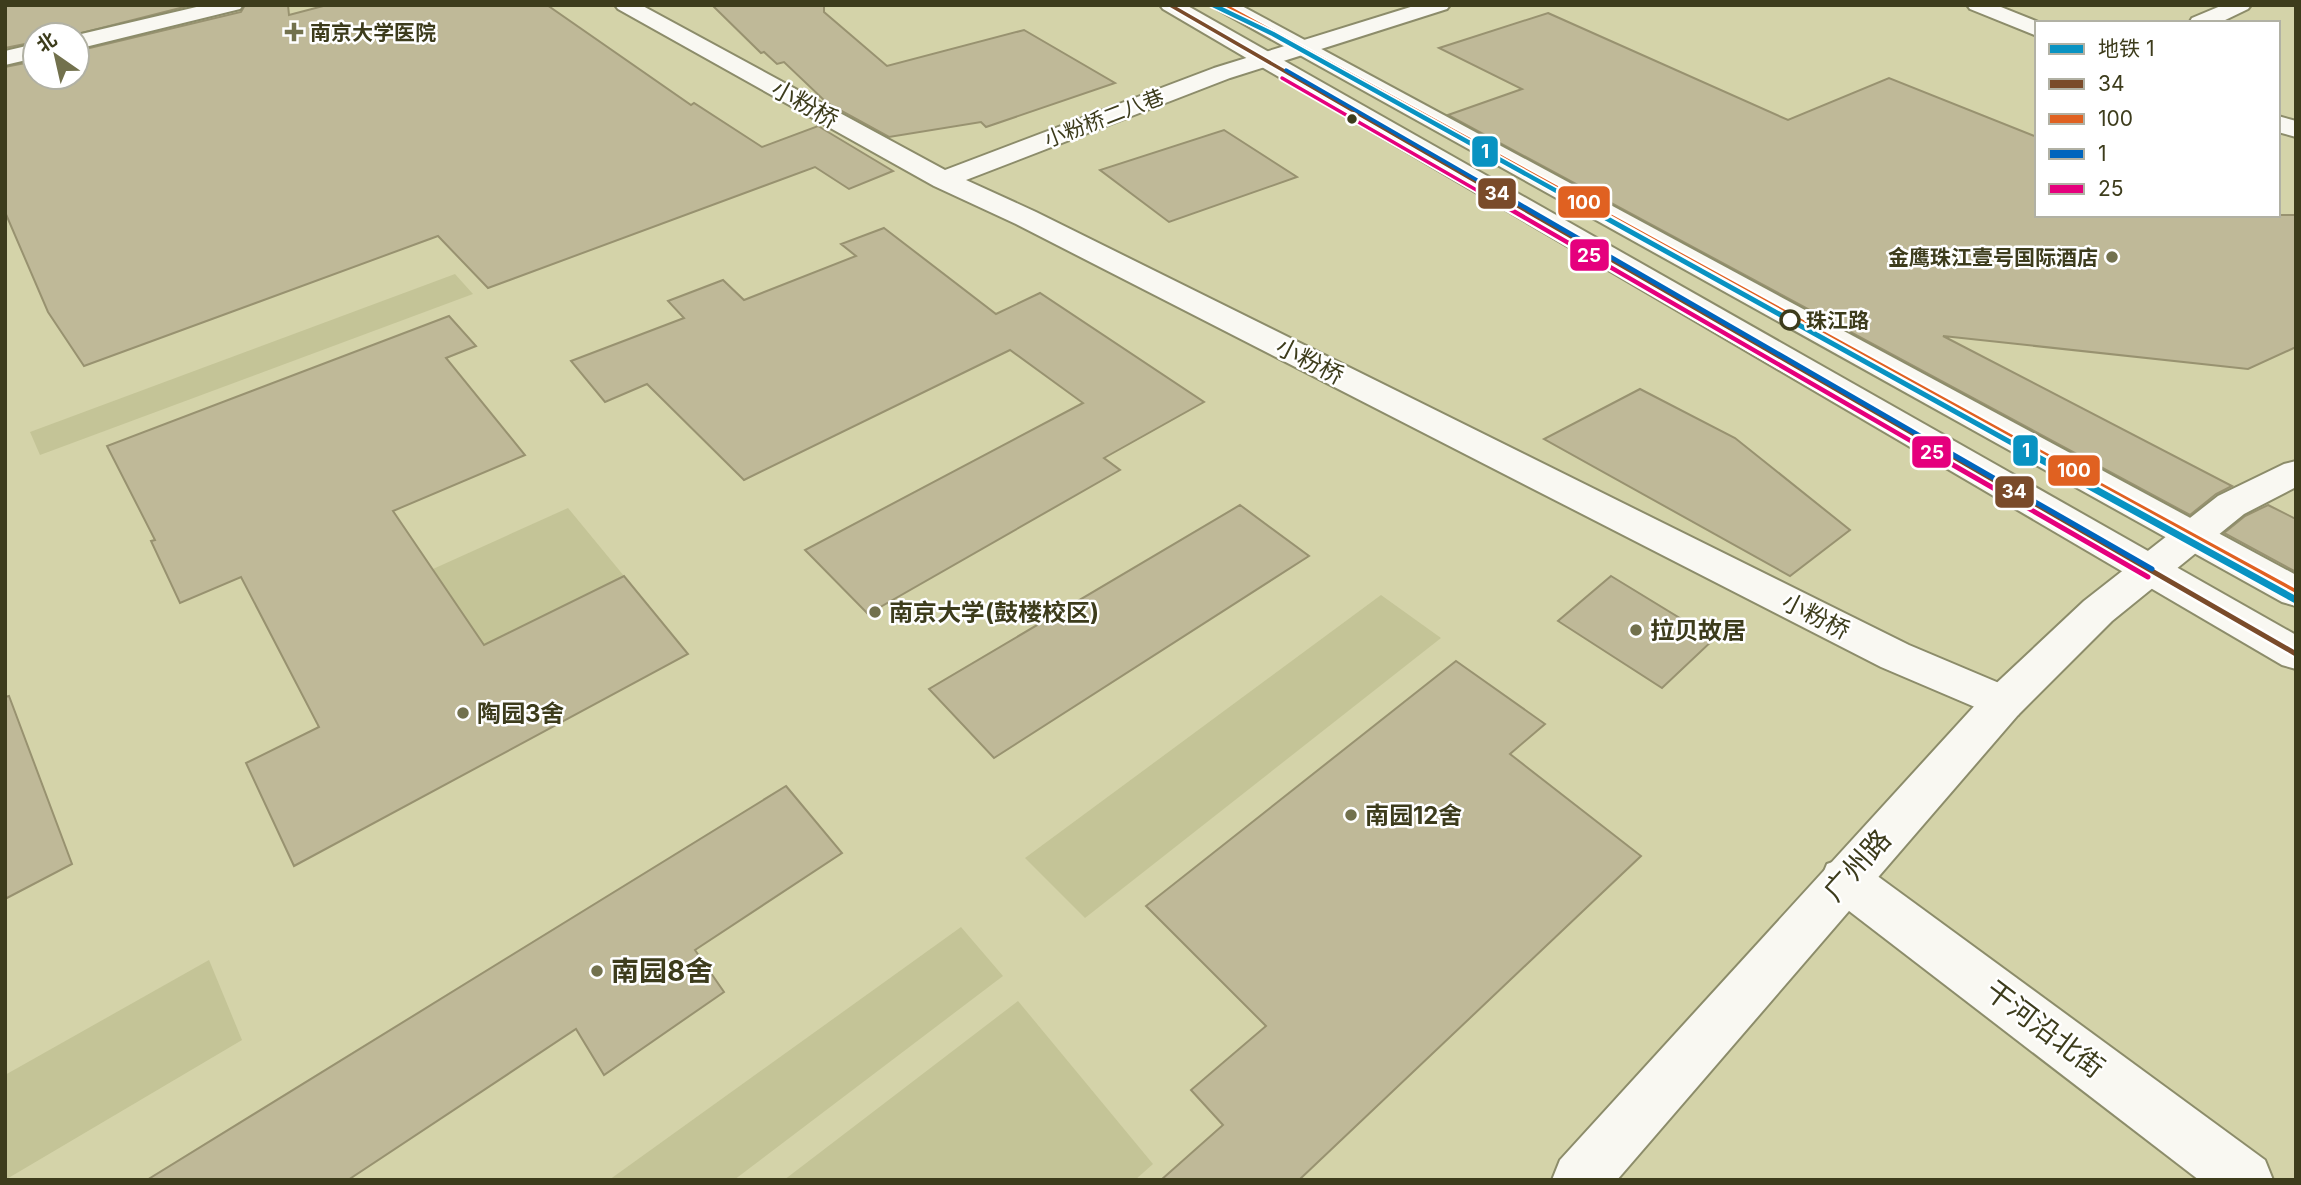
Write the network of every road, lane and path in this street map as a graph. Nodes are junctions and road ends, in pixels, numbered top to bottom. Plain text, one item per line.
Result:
1 (233, 5) edge
2 (625, 5) edge
3 (1170, 5) edge
4 (1224, 5) edge
5 (1440, 5) edge
6 (1977, 5) edge
7 (2241, 5) edge
8 (2205, 21) edge
9 (2035, 28) edge
10 (91, 38) edge
11 (1285, 59) junction
12 (943, 180) junction
13 (2296, 472) edge
14 (2194, 535) junction
15 (2152, 569) junction
16 (2296, 592) edge
17 (2296, 654) edge
18 (2003, 703) junction
19 (1844, 879) junction
20 (1580, 1180) edge
21 (2245, 1180) edge

1 - 10 main road
2 - 12 main road, 小粉桥
3 - 11 main road
4 - 11 main road
5 - 11 main road, 小粉桥二八巷
6 - 9 main road
7 - 8 main road
11 - 12 main road, 小粉桥二八巷
11 - 14 main road
11 - 15 main road
12 - 18 main road, 小粉桥
13 - 14 main road
14 - 15 main road
14 - 16 main road
15 - 17 main road
15 - 18 main road, 广州路
18 - 19 main road, 广州路
19 - 20 main road, 广州路
19 - 21 main road, 干河沿北街

